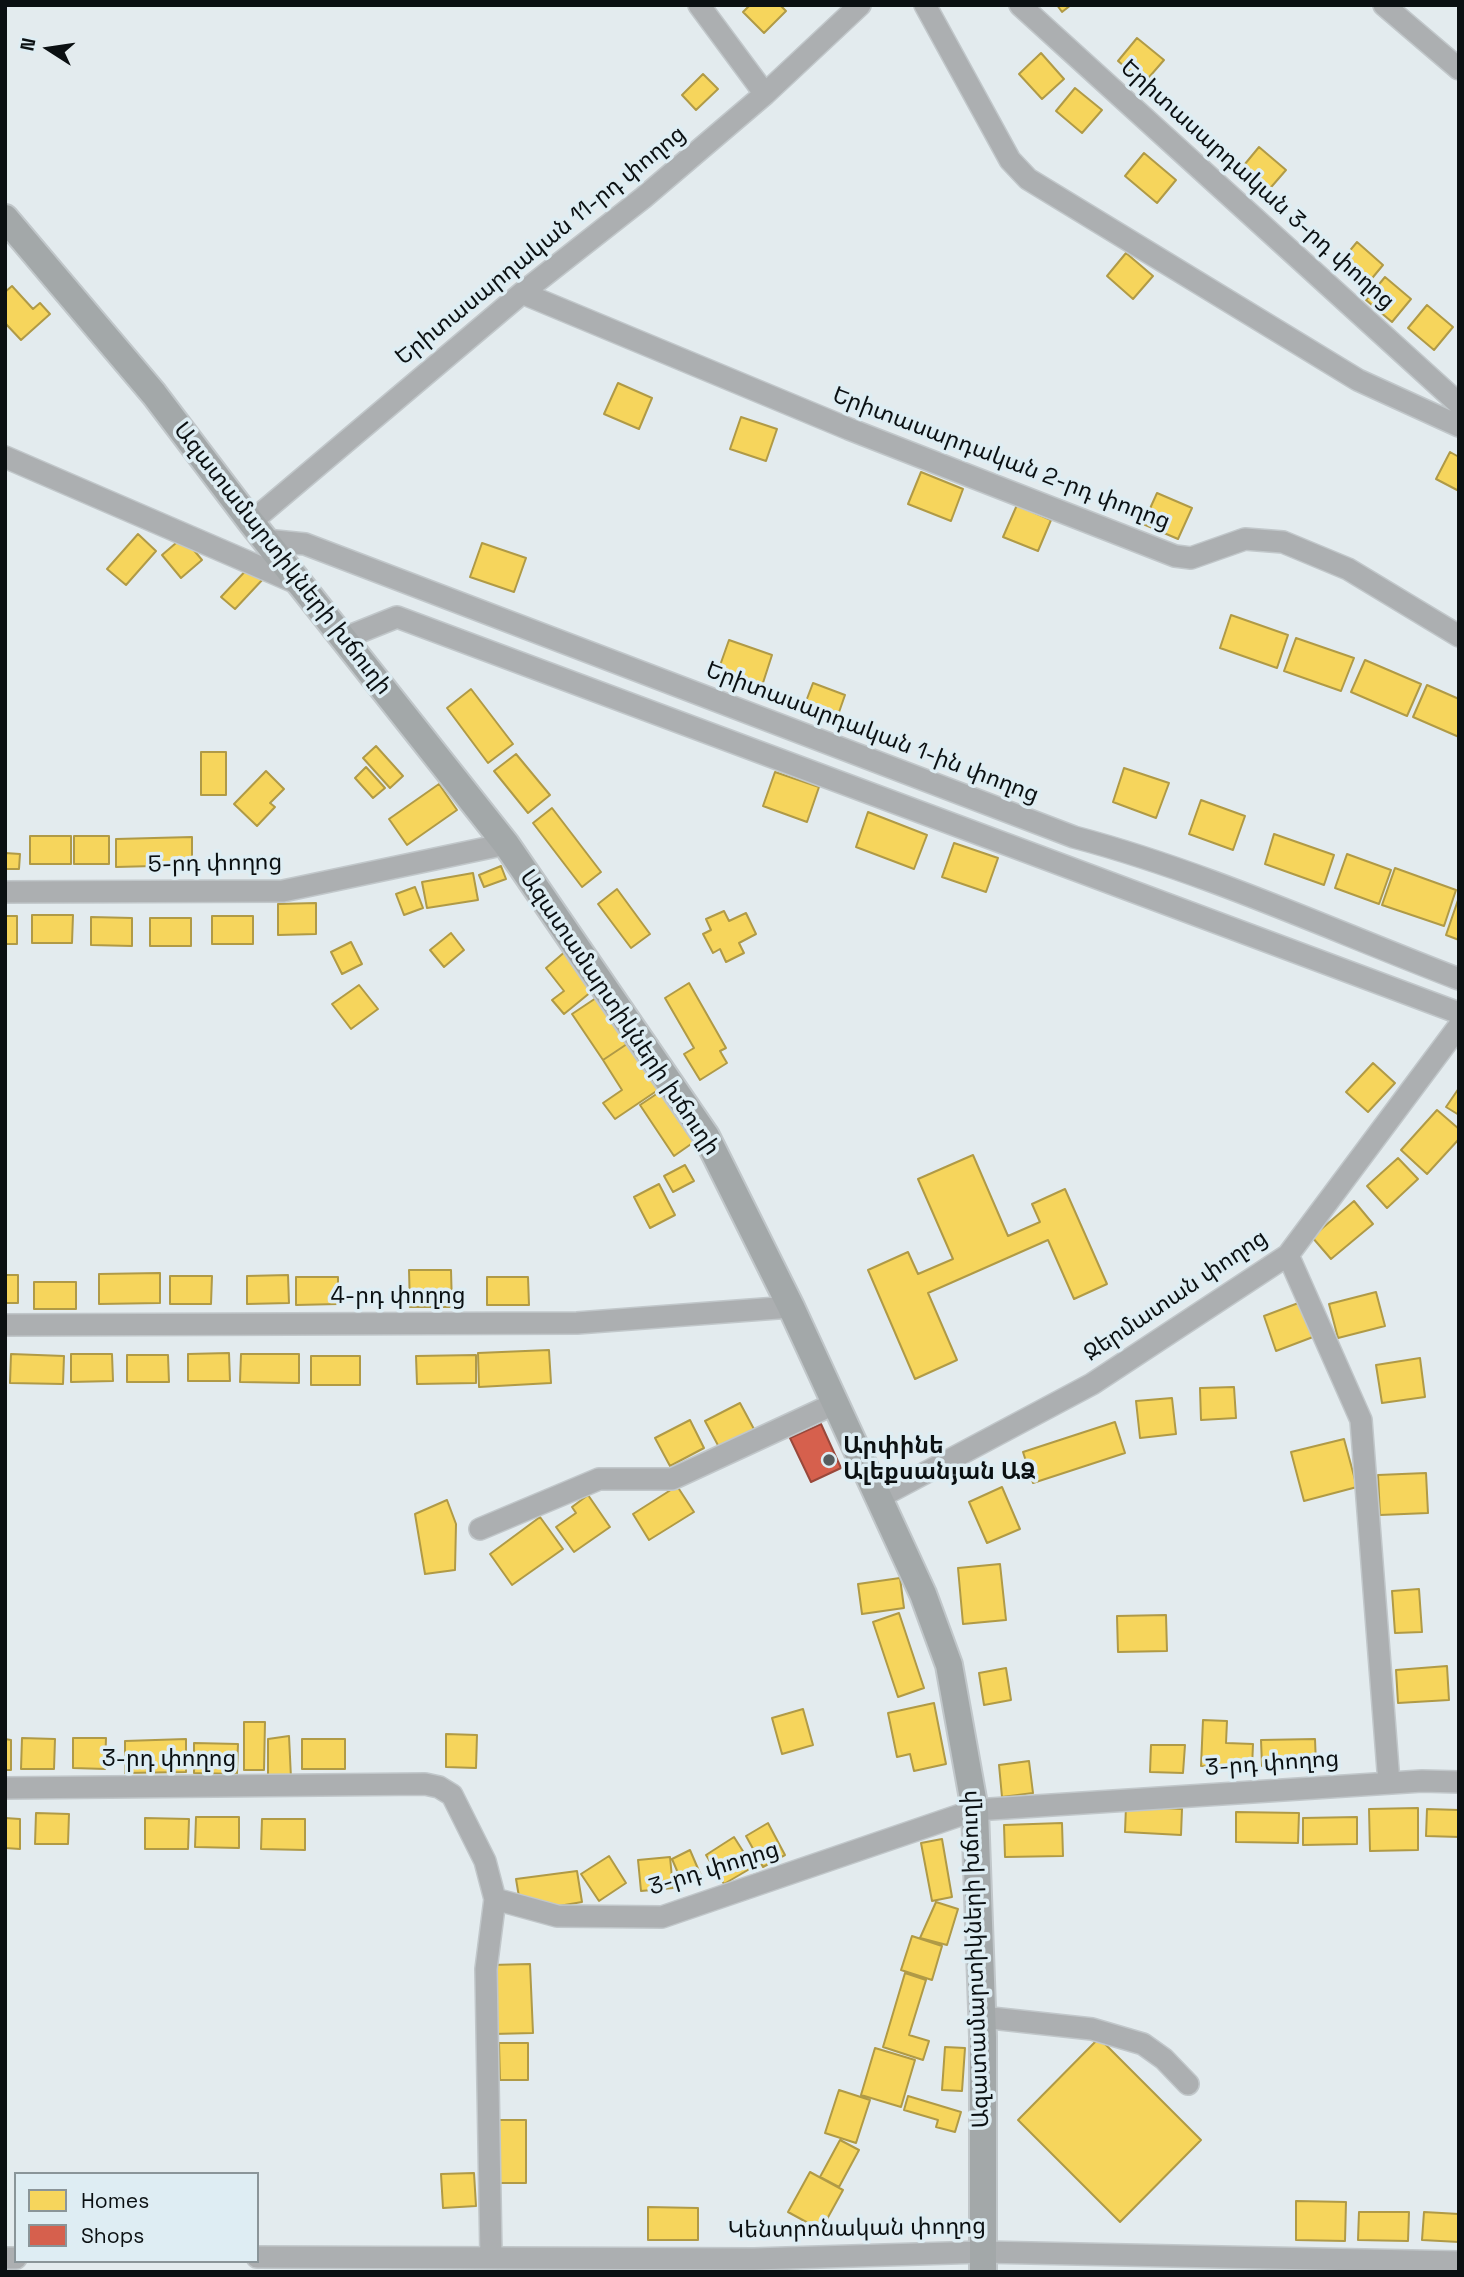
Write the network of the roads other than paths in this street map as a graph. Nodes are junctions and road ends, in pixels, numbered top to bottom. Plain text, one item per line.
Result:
1 (699, 5) edge
2 (860, 5) edge
3 (925, 5) edge
4 (1020, 5) edge
5 (1384, 5) edge
6 (1459, 69) edge
7 (765, 94) junction
8 (5, 218) edge
9 (522, 293) junction
10 (1459, 404) edge
11 (1459, 426) edge
12 (5, 457) edge
13 (258, 531) junction
14 (301, 584) junction
15 (1459, 636) edge
16 (342, 639) junction
17 (506, 844) junction
18 (5, 892) edge
19 (1459, 979) edge
20 (1459, 1013) edge
21 (1459, 1026) edge
22 (1288, 1255) junction
23 (791, 1307) junction
24 (5, 1325) edge
25 (836, 1403) junction
26 (880, 1497) junction
27 (480, 1529) dead end
28 (1459, 1782) edge
29 (1389, 1783) junction
30 (5, 1788) edge
31 (975, 1810) junction
32 (495, 1899) junction
33 (982, 2017) junction
34 (1188, 2084) dead end
35 (491, 2256) junction
36 (259, 2257) edge
37 (983, 2262) edge
38 (1459, 2262) edge
39 (753, 2265) edge

1 - 7 street
2 - 7 street, Երիտասարդական 11-րդ փողոց
3 - 11 street
4 - 10 street, Երիտասարդական 3-րդ փողոց
5 - 6 street
7 - 9 street, Երիտասարդական 11-րդ փողոց
8 - 13 main road, Ազատամարտիկների խճուղի
9 - 13 street, Երիտասարդական 11-րդ փողոց
9 - 15 street, Երիտասարդական 2-րդ փողոց
12 - 14 street
13 - 14 main road, Ազատամարտիկների խճուղի
13 - 19 street, Երիտասարդական 1-ին փողոց
14 - 16 main road, Ազատամարտիկների խճուղի
16 - 17 main road, Ազատամարտիկների խճուղի
16 - 20 street
17 - 18 street, 5-րդ փողոց
17 - 23 main road, Ազատամարտիկների խճուղի
21 - 22 street, Ջերմատան փողոց
22 - 26 street, Ջերմատան փողոց
22 - 29 street
23 - 24 street, 4-րդ փողոց
23 - 25 main road, Ազատամարտիկների խճուղի
25 - 26 main road, Ազատամարտիկների խճուղի
25 - 27 street
26 - 31 main road, Ազատամարտիկների խճուղի
28 - 29 street, 3-րդ փողոց
29 - 31 street, 3-րդ փողոց
30 - 32 street, 3-րդ փողոց
31 - 32 street, 3-րդ փողոց
31 - 33 main road, Ազատամարտիկների խճուղի
32 - 35 street
33 - 34 street
33 - 37 main road, Ազատամարտիկների խճուղի
35 - 36 street, Կենտրոնական փողոց
35 - 39 street, Կենտրոնական փողոց
37 - 38 street, Կենտրոնական փողոց
37 - 39 street, Կենտրոնական փողոց

